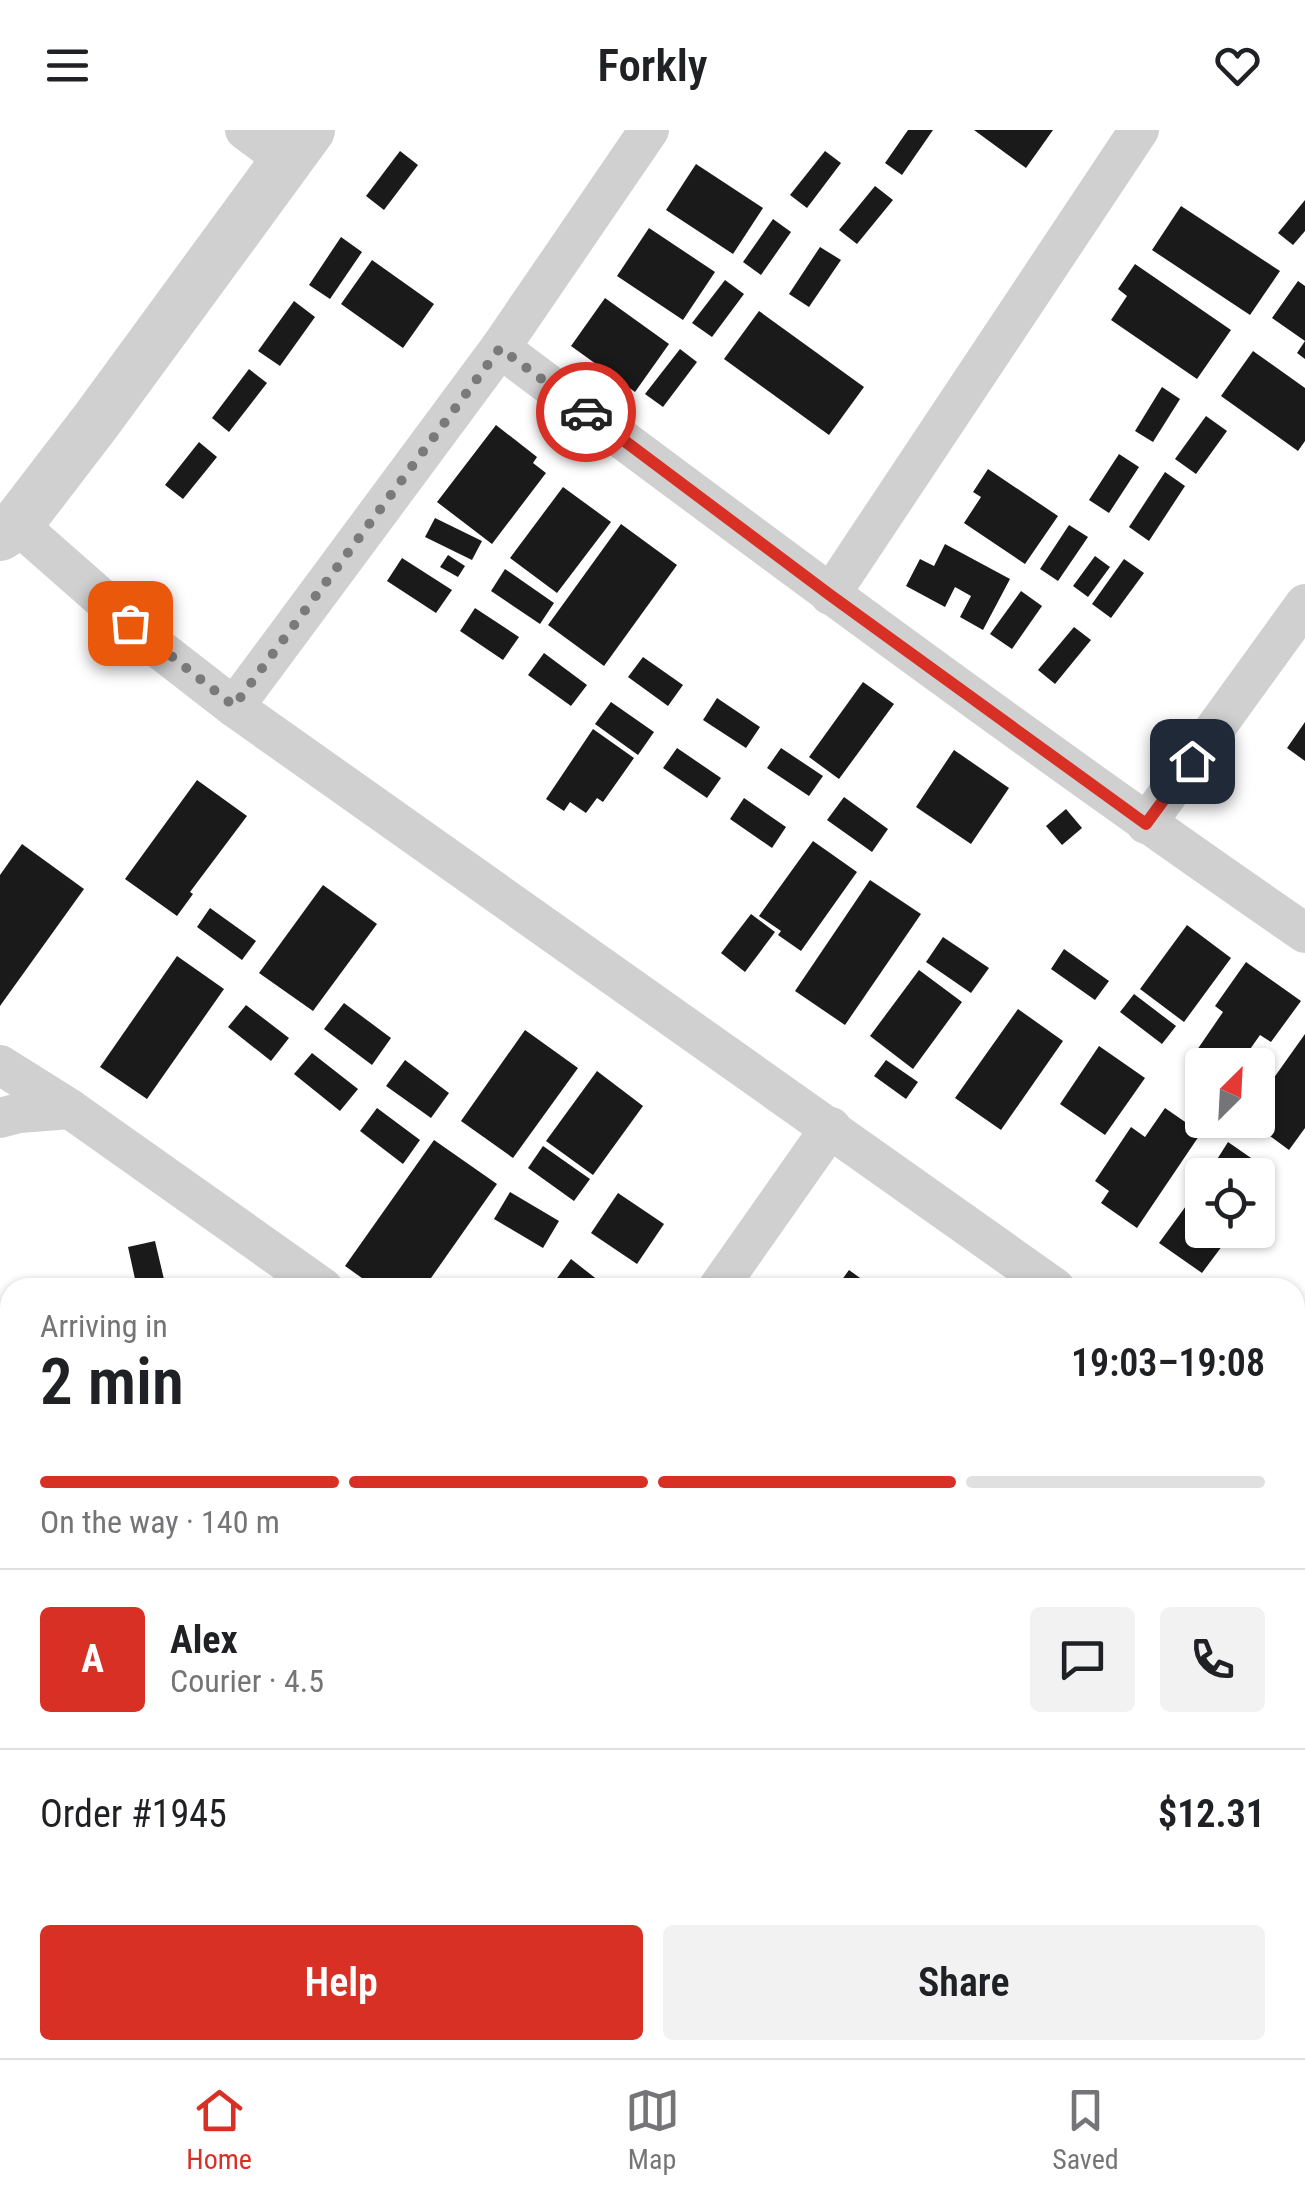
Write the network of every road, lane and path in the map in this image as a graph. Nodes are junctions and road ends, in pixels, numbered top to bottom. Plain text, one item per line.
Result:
1 (245, 130) edge
2 (649, 130) edge
3 (1139, 130) edge
4 (298, 146) edge
5 (500, 348) junction
6 (8, 529) edge
7 (830, 595) junction
8 (1305, 604) edge
9 (234, 706) junction
10 (1146, 824) junction
11 (1305, 933) edge
12 (0, 1065) edge
13 (70, 1109) junction
14 (0, 1118) edge
15 (831, 1127) junction
16 (309, 1278) edge
17 (725, 1278) edge
18 (1041, 1278) edge

1 - 4 street
2 - 5 street
3 - 7 street
4 - 6 street
5 - 7 street
5 - 9 street
6 - 9 street
7 - 10 street
8 - 10 street
9 - 15 street
10 - 11 street
12 - 13 street
13 - 14 street
13 - 16 street
15 - 17 street
15 - 18 street

